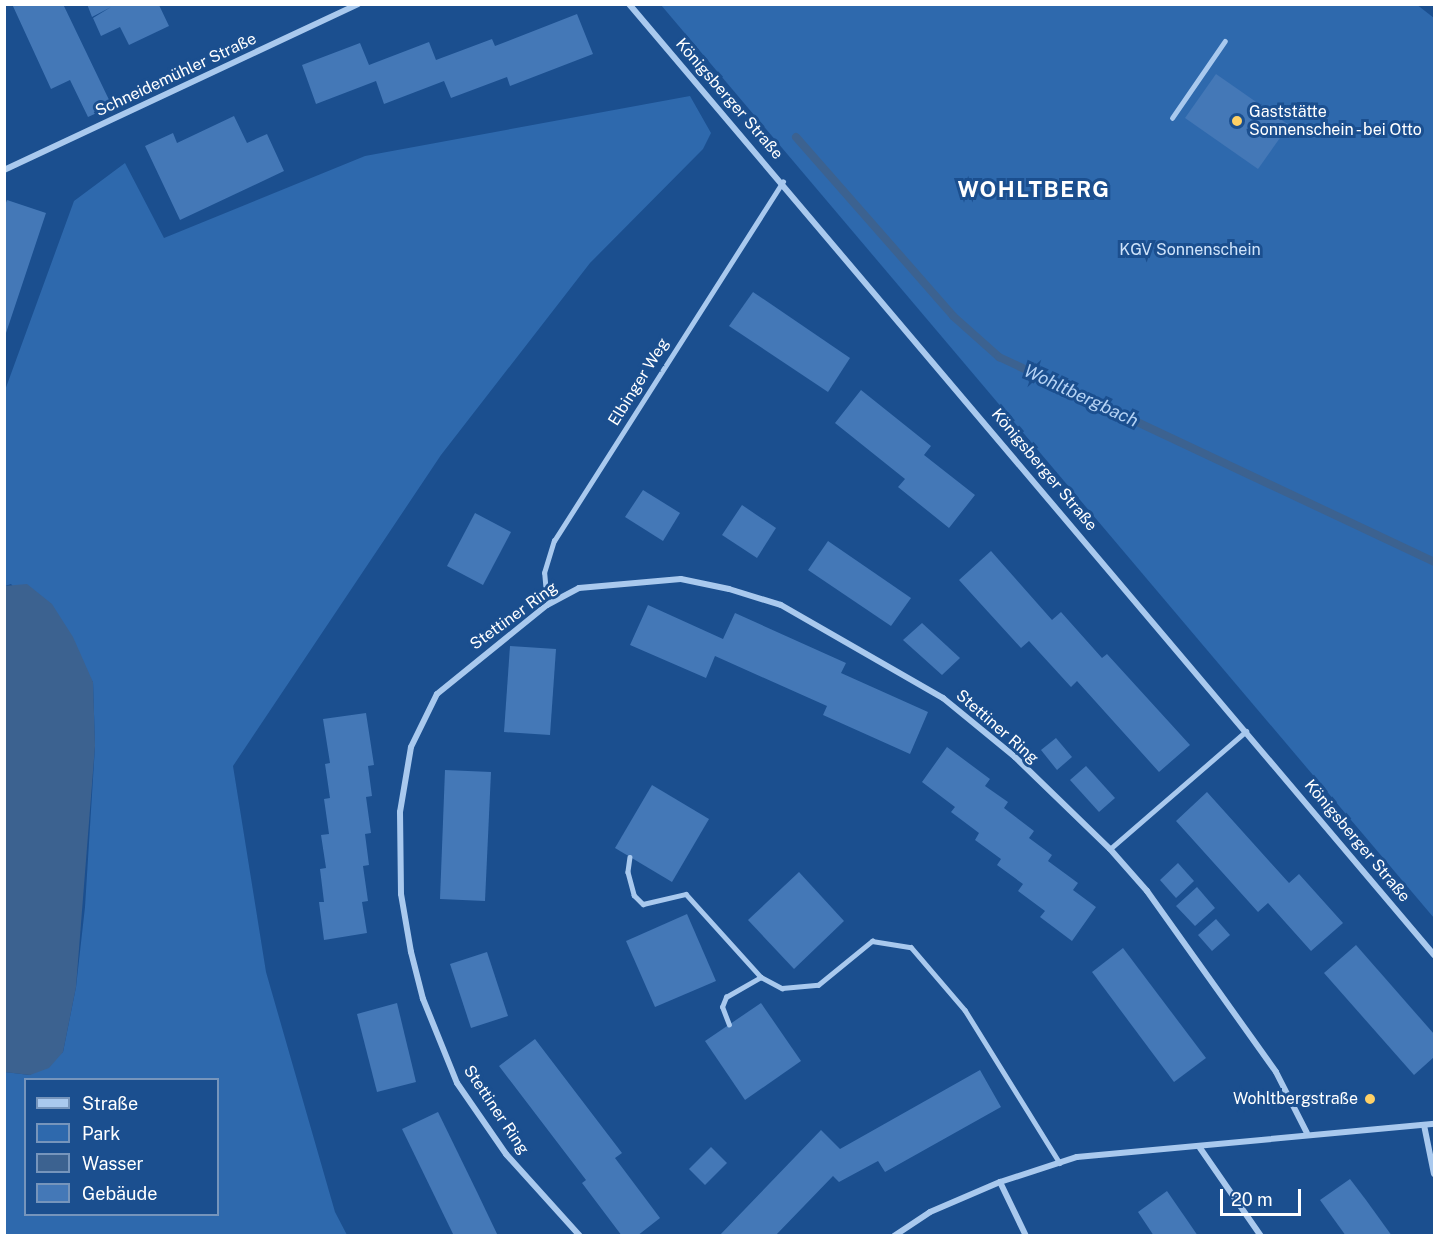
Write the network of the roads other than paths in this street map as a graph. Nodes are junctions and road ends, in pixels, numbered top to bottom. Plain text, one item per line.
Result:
1 (358, 4) edge
2 (629, 4) edge
3 (1226, 41) dead end
4 (1172, 118) dead end
5 (4, 170) edge
6 (783, 182) junction
7 (547, 605) junction
8 (1247, 731) junction
9 (1110, 849) junction
10 (630, 857) dead end
11 (1434, 955) edge
12 (761, 977) junction
13 (729, 1025) dead end
14 (1434, 1124) edge
15 (1424, 1125) junction
16 (1307, 1133) junction
17 (1200, 1148) junction
18 (1060, 1163) junction
19 (1434, 1174) edge
20 (1000, 1182) junction
21 (580, 1236) edge
22 (894, 1236) edge
23 (1026, 1236) edge
24 (1261, 1236) edge

1 - 5 street, Schneidemühler Straße
2 - 6 street, Königsberger Straße
3 - 4 lane
6 - 7 lane, Elbinger Weg
6 - 8 street, Königsberger Straße
7 - 9 street, Stettiner Ring
7 - 21 street, Stettiner Ring
8 - 9 lane
8 - 11 street, Königsberger Straße
9 - 16 street, Stettiner Ring
10 - 12 lane
12 - 13 lane
12 - 18 lane
14 - 15 street
15 - 16 street
15 - 19 street
16 - 17 street
17 - 18 street
17 - 24 street
18 - 20 street
20 - 22 street
20 - 23 street

